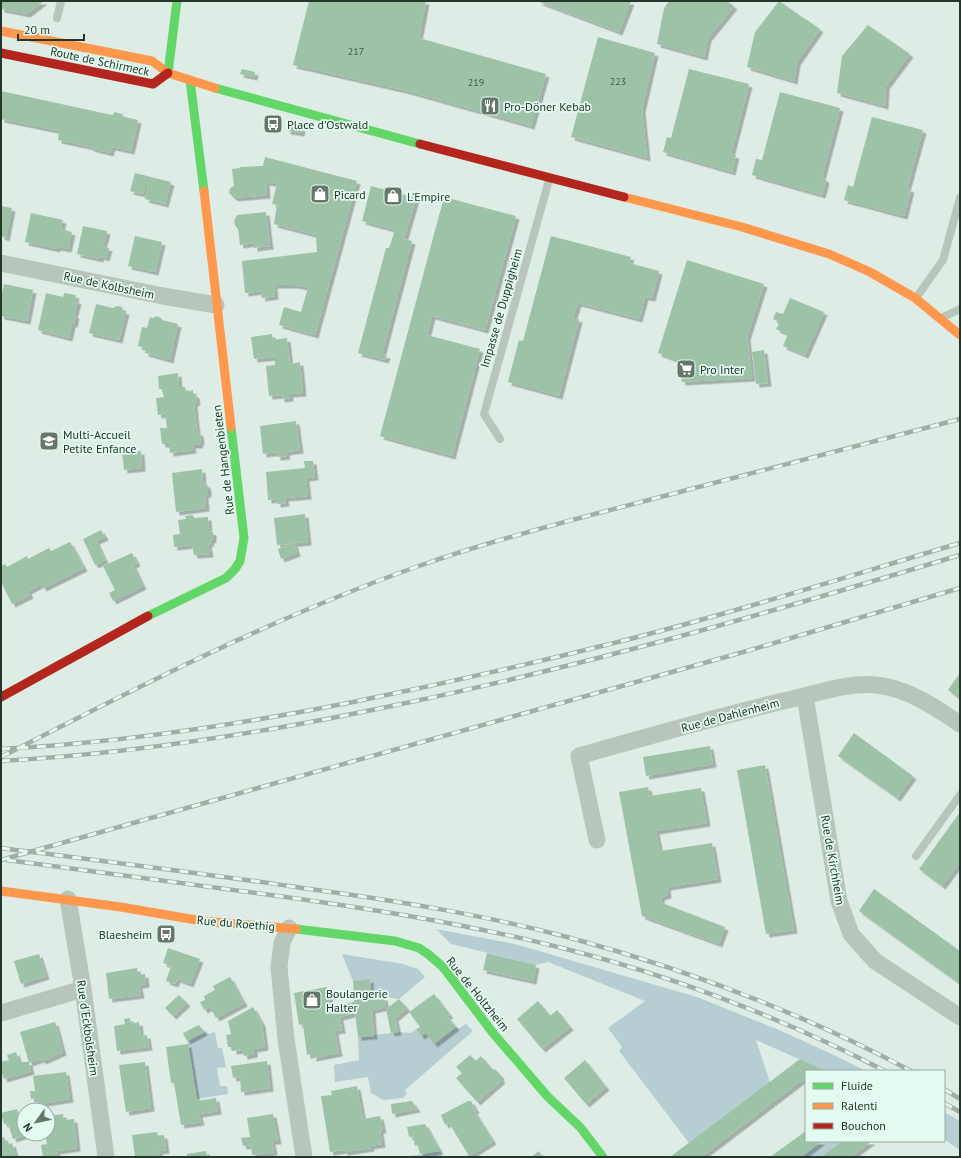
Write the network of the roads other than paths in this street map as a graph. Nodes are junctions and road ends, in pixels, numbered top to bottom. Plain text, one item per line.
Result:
1 (61, 1) edge
2 (177, 1) edge
3 (57, 18) dead end
4 (1, 31) edge
5 (1, 53) edge
6 (168, 74) junction
7 (190, 80) junction
8 (550, 179) junction
9 (960, 198) edge
10 (1, 263) edge
11 (915, 298) junction
12 (216, 305) junction
13 (960, 309) edge
14 (941, 318) junction
15 (960, 335) edge
16 (500, 439) dead end
17 (1, 696) edge
18 (805, 696) junction
19 (960, 724) edge
20 (960, 795) edge
21 (597, 840) dead end
22 (916, 856) dead end
23 (1, 890) edge
24 (68, 899) junction
25 (289, 928) junction
26 (83, 989) junction
27 (1, 1013) edge
28 (960, 1017) edge
29 (106, 1157) edge
30 (304, 1157) edge
31 (603, 1157) edge

1 - 3 lane
2 - 6 street
4 - 6 street
5 - 6 street, Route de Schirmeck
6 - 7 street
7 - 8 street
7 - 12 street, Rue de Hangenbieten
8 - 11 street
8 - 16 lane, Impasse de Duppigheim
9 - 11 lane
10 - 12 street, Rue de Kolbsheim
11 - 14 street
12 - 17 street, Rue de Hangenbieten
13 - 14 lane
14 - 15 street
18 - 19 street, Rue de Dahlenheim
18 - 21 street, Rue de Dahlenheim
18 - 28 street, Rue de Kirchheim
20 - 22 lane
23 - 24 street, Rue du Roethig
24 - 25 street, Rue du Roethig
24 - 26 street, Rue d'Eckbolsheim
25 - 30 street, Rue du Roethig
25 - 31 street, Rue de Holtzheim
26 - 27 street
26 - 29 street, Rue d'Eckbolsheim

